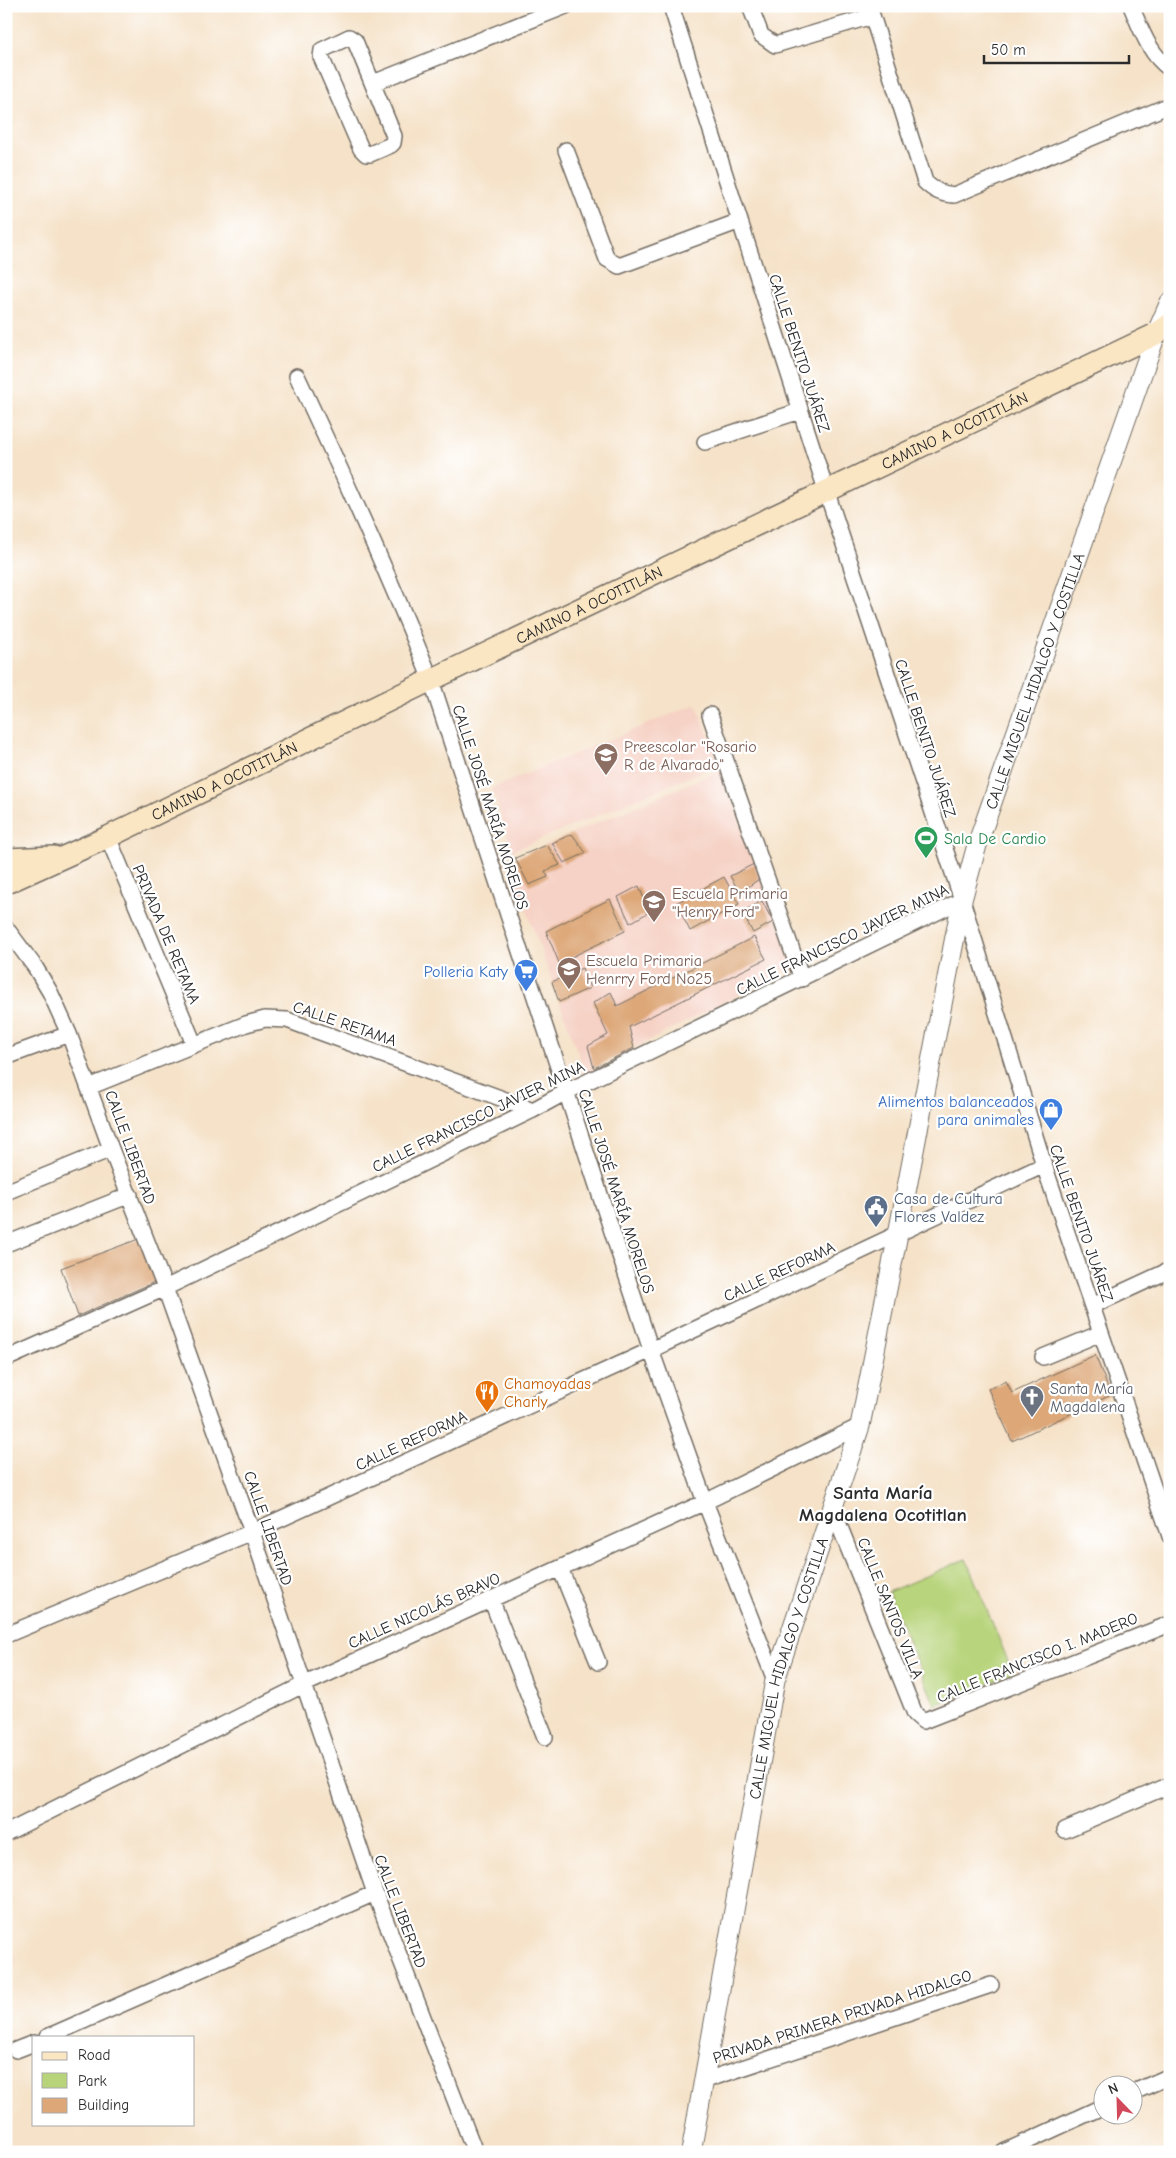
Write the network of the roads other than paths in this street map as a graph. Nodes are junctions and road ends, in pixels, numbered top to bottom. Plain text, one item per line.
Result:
1 (566, 6) edge
2 (671, 6) edge
3 (750, 6) edge
4 (1131, 6) edge
5 (871, 11) edge
6 (1170, 69) edge
7 (373, 83) junction
8 (1170, 106) edge
9 (566, 150) dead end
10 (740, 221) junction
11 (1170, 302) edge
12 (1163, 329) edge
13 (297, 376) dead end
14 (800, 411) junction
15 (705, 442) dead end
16 (826, 490) junction
17 (431, 680) junction
18 (710, 715) dead end
19 (108, 838) junction
20 (66, 857) junction
21 (6, 859) edge
22 (6, 884) edge
23 (962, 900) junction
24 (6, 928) edge
25 (802, 979) junction
26 (69, 1034) junction
27 (194, 1044) junction
28 (6, 1057) edge
29 (89, 1087) junction
30 (566, 1092) junction
31 (533, 1110) junction
32 (111, 1149) junction
33 (1044, 1165) junction
34 (6, 1192) edge
35 (130, 1195) junction
36 (898, 1234) junction
37 (6, 1244) edge
38 (1170, 1270) edge
39 (165, 1288) junction
40 (1092, 1306) junction
41 (1100, 1333) junction
42 (651, 1350) junction
43 (1044, 1357) dead end
44 (6, 1359) edge
45 (860, 1426) junction
46 (705, 1502) junction
47 (833, 1510) junction
48 (252, 1532) junction
49 (1170, 1536) edge
50 (560, 1568) junction
51 (491, 1599) junction
52 (1170, 1624) edge
53 (6, 1635) edge
54 (598, 1662) dead end
55 (775, 1680) junction
56 (303, 1685) junction
57 (918, 1718) joint
58 (545, 1737) dead end
59 (1170, 1785) edge
60 (1065, 1830) dead end
61 (6, 1833) edge
62 (375, 1894) junction
63 (991, 1986) dead end
64 (49, 2036) edge
65 (32, 2044) edge
66 (16, 2050) dead end
67 (1170, 2076) edge
68 (703, 2081) junction
69 (1144, 2088) edge
70 (1094, 2111) edge
71 (475, 2152) edge
72 (691, 2152) edge
73 (1004, 2152) edge

1 - 7 street
2 - 10 street, CALLE BENITO JUÁREZ
3 - 5 street
4 - 6 street
5 - 8 street
7 - 7 street
9 - 10 street
10 - 14 street, CALLE BENITO JUÁREZ
11 - 12 street, CALLE MIGUEL HIDALGO Y COSTILLA
12 - 16 main road, CAMINO A OCOTITLÁN
12 - 23 street, CALLE MIGUEL HIDALGO Y COSTILLA
13 - 17 street, CALLE JOSÉ MARÍA MORELOS
14 - 15 street
14 - 16 street, CALLE BENITO JUÁREZ
16 - 17 main road, CAMINO A OCOTITLÁN
16 - 23 street, CALLE BENITO JUÁREZ
17 - 19 main road, CAMINO A OCOTITLÁN
17 - 30 street, CALLE JOSÉ MARÍA MORELOS
18 - 25 street
19 - 20 main road, CAMINO A OCOTITLÁN
19 - 27 street, PRIVADA DE RETAMA
20 - 21 main road
20 - 22 main road, CAMINO A OCOTITLÁN
23 - 25 street, CALLE FRANCISCO JAVIER MINA
23 - 33 street, CALLE BENITO JUÁREZ
23 - 36 street, CALLE MIGUEL HIDALGO Y COSTILLA
24 - 26 street, CALLE LIBERTAD
25 - 30 street, CALLE FRANCISCO JAVIER MINA
26 - 28 street
26 - 29 street, CALLE LIBERTAD
27 - 29 street, CALLE RETAMA
27 - 31 street, CALLE RETAMA
29 - 32 street, CALLE LIBERTAD
30 - 31 street, CALLE FRANCISCO JAVIER MINA
30 - 42 street, CALLE JOSÉ MARÍA MORELOS
31 - 39 street, CALLE FRANCISCO JAVIER MINA
32 - 34 street
32 - 35 street, CALLE LIBERTAD
33 - 36 street, CALLE REFORMA
33 - 40 street, CALLE BENITO JUÁREZ
35 - 37 street
35 - 39 street, CALLE LIBERTAD
36 - 42 street, CALLE REFORMA
36 - 45 street, CALLE MIGUEL HIDALGO Y COSTILLA
38 - 40 street
39 - 44 street, CALLE FRANCISCO JAVIER MINA
39 - 48 street, CALLE LIBERTAD
40 - 41 street, CALLE BENITO JUÁREZ
41 - 43 street
41 - 49 street, CALLE BENITO JUÁREZ
42 - 46 street, CALLE JOSÉ MARÍA MORELOS
42 - 48 street, CALLE REFORMA
45 - 46 street, CALLE NICOLÁS BRAVO
45 - 47 street, CALLE MIGUEL HIDALGO Y COSTILLA
46 - 50 street, CALLE NICOLÁS BRAVO
46 - 55 street, CALLE JOSÉ MARÍA MORELOS
47 - 55 street, CALLE MIGUEL HIDALGO Y COSTILLA
47 - 57 street, CALLE SANTOS VILLA
48 - 53 street, CALLE REFORMA
48 - 56 street, CALLE LIBERTAD
50 - 51 street, CALLE NICOLÁS BRAVO
50 - 54 street
51 - 56 street, CALLE NICOLÁS BRAVO
51 - 58 street
52 - 57 street, CALLE FRANCISCO I. MADERO
55 - 68 street, CALLE MIGUEL HIDALGO Y COSTILLA
56 - 61 street, CALLE NICOLÁS BRAVO
56 - 62 street, CALLE LIBERTAD
59 - 60 street
62 - 64 street
62 - 71 street, CALLE LIBERTAD
63 - 68 street, PRIVADA PRIMERA PRIVADA HIDALGO
65 - 66 street
67 - 69 street
68 - 72 street, CALLE MIGUEL HIDALGO Y COSTILLA
70 - 73 street

